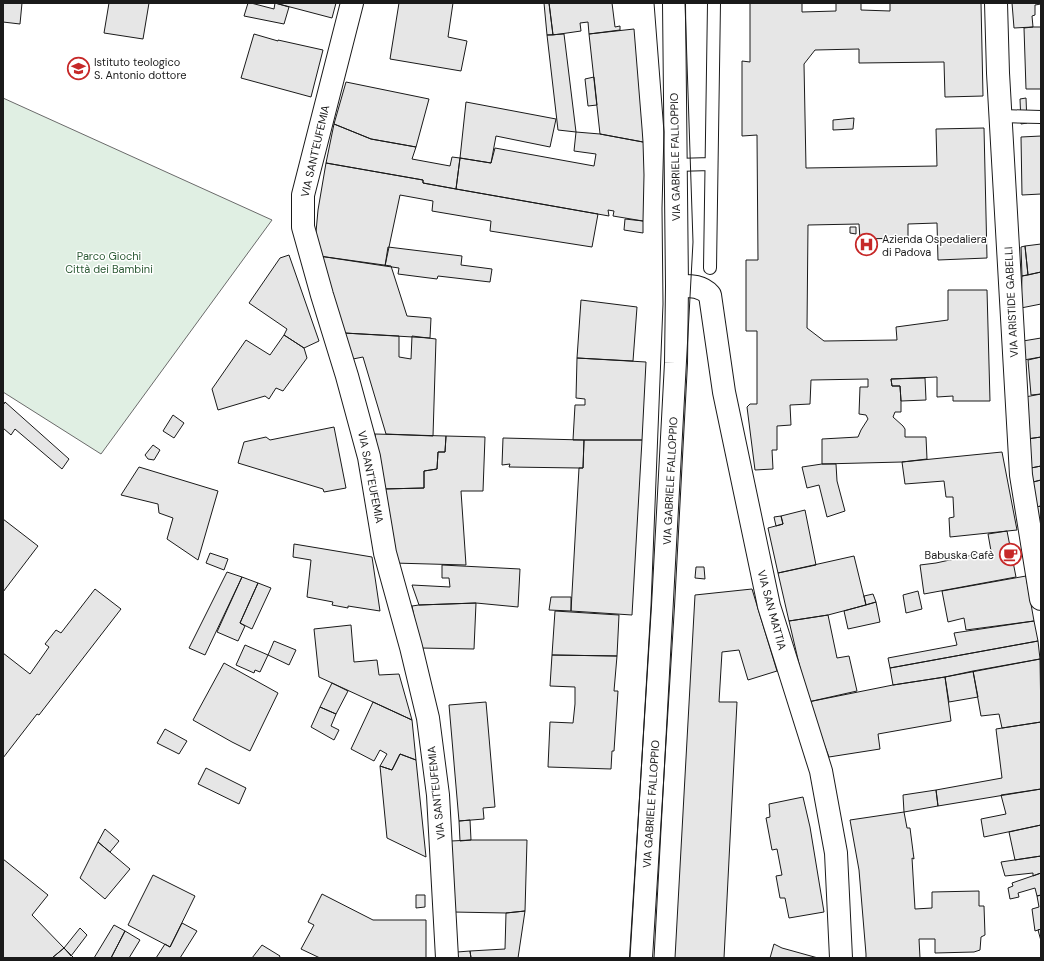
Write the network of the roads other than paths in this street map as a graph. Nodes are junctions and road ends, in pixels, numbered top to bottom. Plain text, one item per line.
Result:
1 (352, 3) edge
2 (674, 3) edge
3 (714, 3) edge
4 (996, 3) edge
5 (1001, 116) junction
6 (1041, 117) edge
7 (711, 164) junction
8 (675, 165) junction
9 (710, 268) dead end
10 (677, 286) junction
11 (1041, 599) edge
12 (447, 958) edge
13 (642, 958) edge
14 (841, 958) edge

1 - 12 street, VIA SANT'EUFEMIA
2 - 8 street, VIA GABRIELE FALLOPPIO
3 - 7 lane
4 - 5 street, VIA ARISTIDE GABELLI
5 - 6 lane
5 - 11 street, VIA ARISTIDE GABELLI
7 - 8 lane
7 - 9 lane
8 - 10 street, VIA GABRIELE FALLOPPIO
10 - 13 street, VIA GABRIELE FALLOPPIO
10 - 14 street, VIA SAN MATTIA

